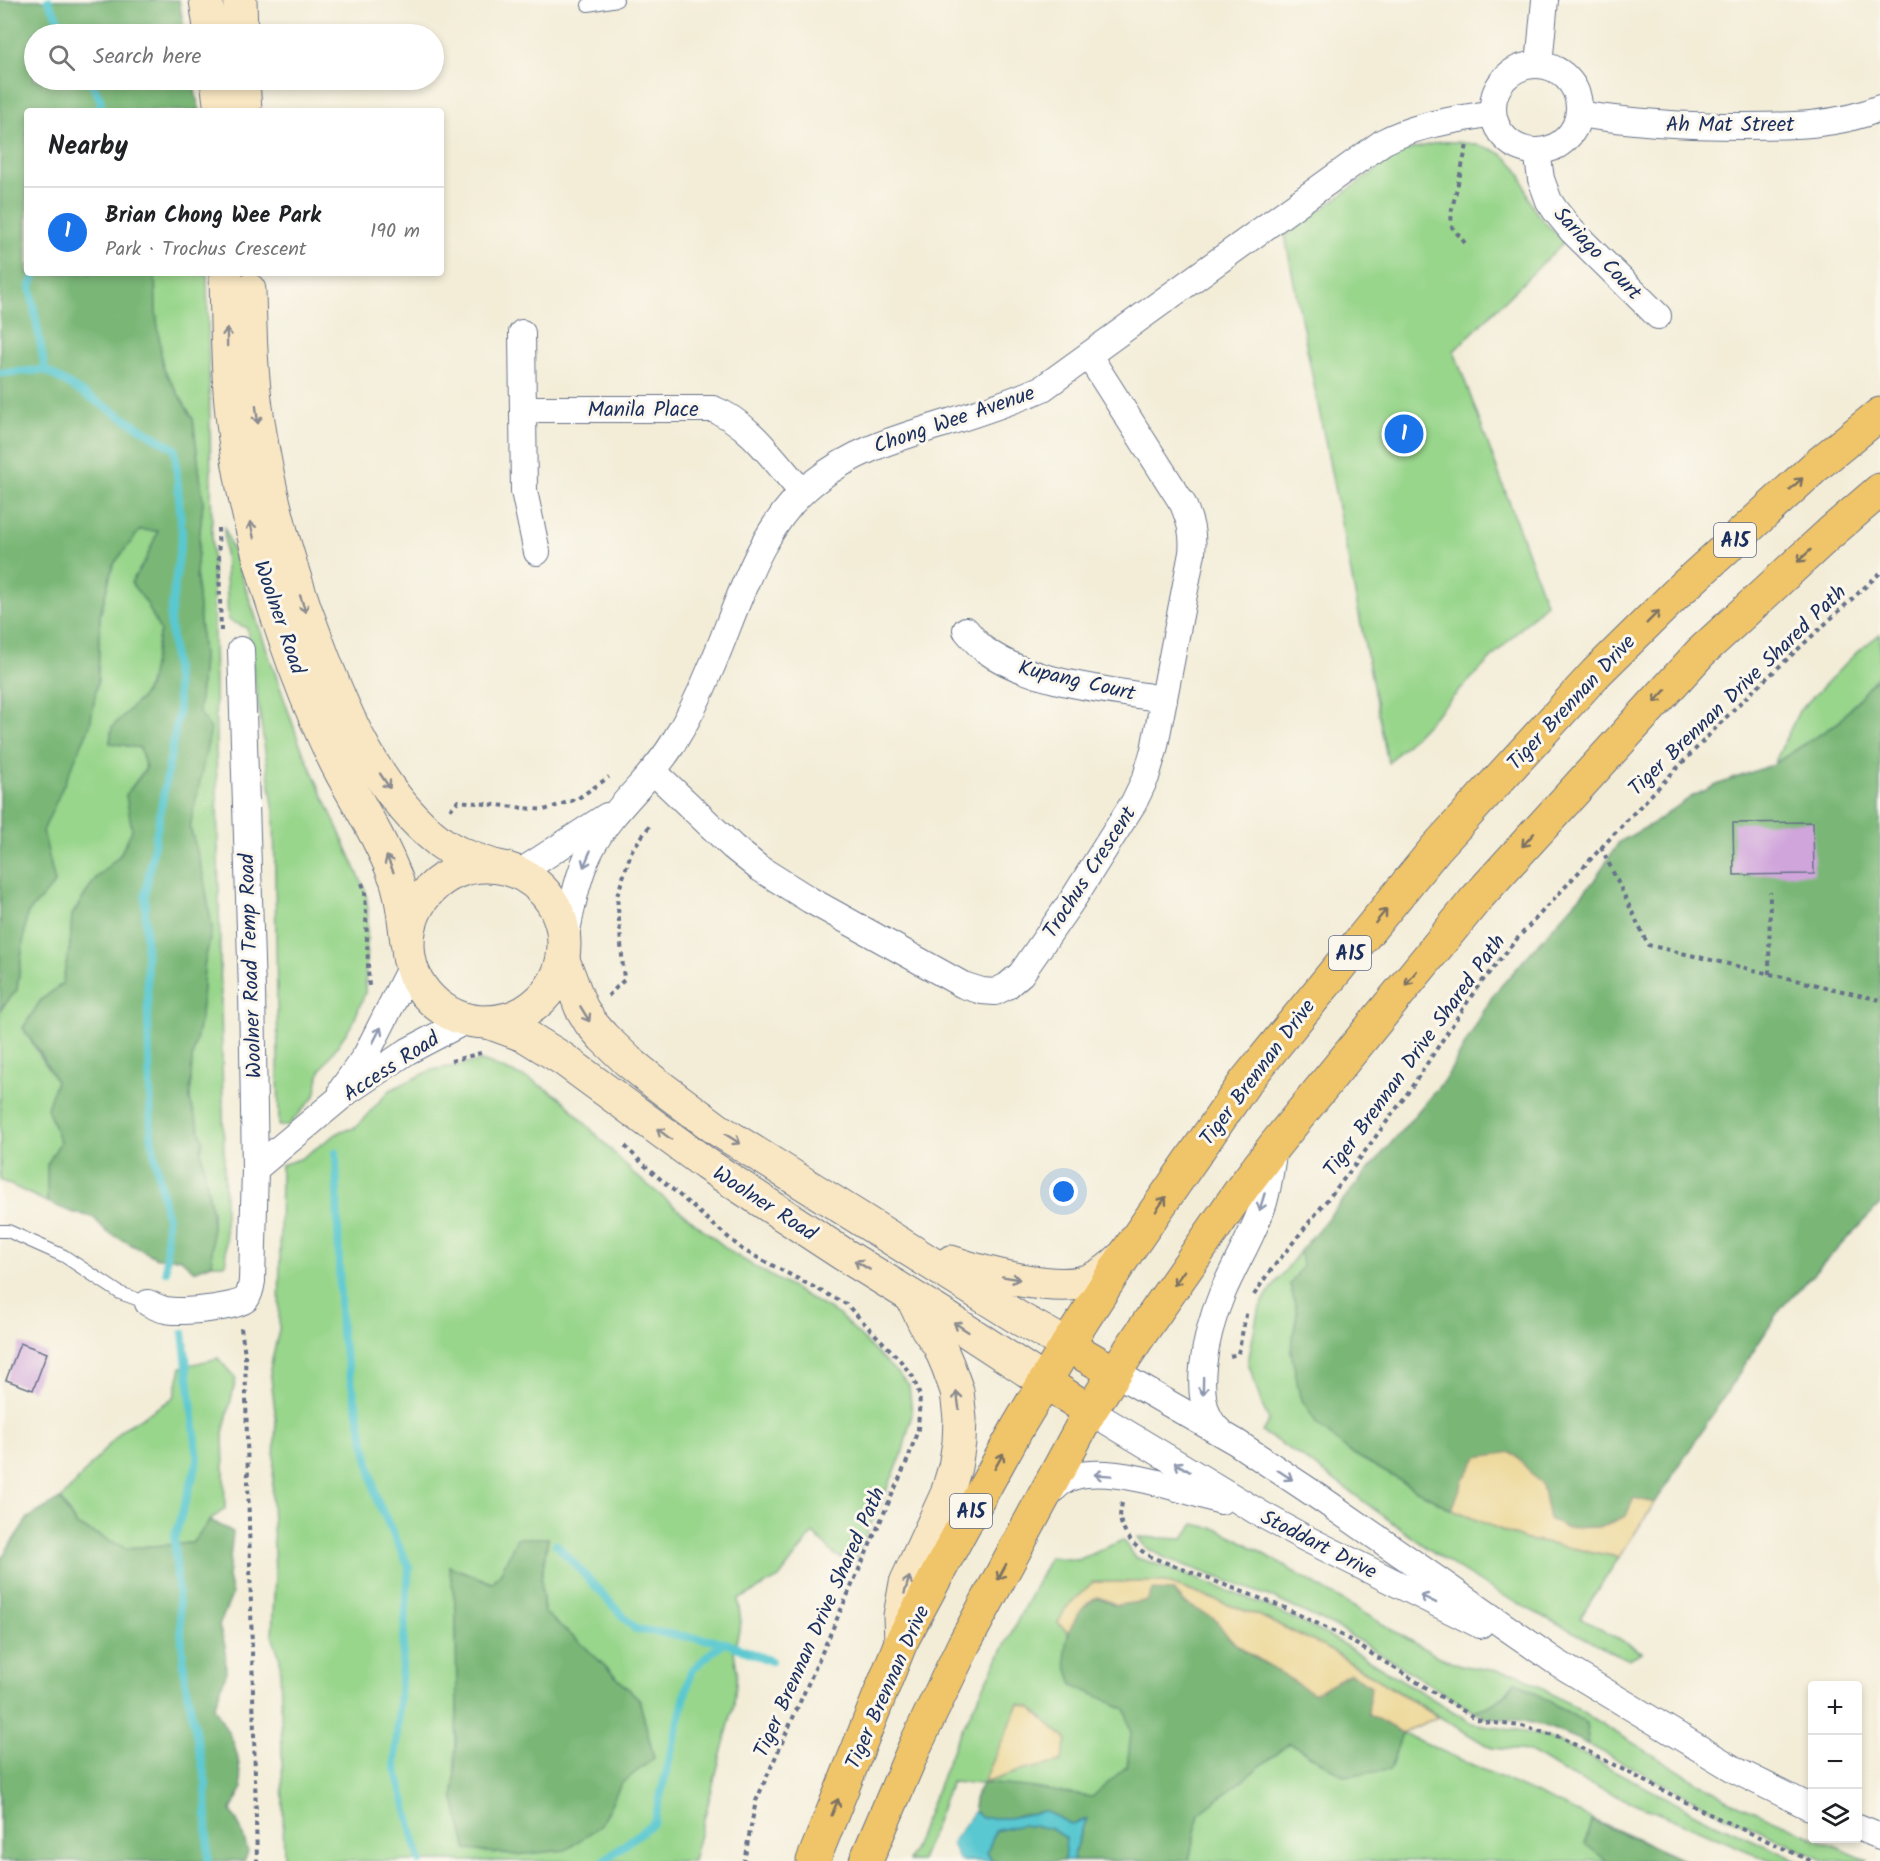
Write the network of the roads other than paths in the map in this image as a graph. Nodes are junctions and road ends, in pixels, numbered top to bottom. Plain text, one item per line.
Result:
1 (206, 0) edge
2 (240, 0) edge
3 (617, 0) edge
4 (1545, 0) edge
5 (588, 5) dead end
6 (210, 24) edge
7 (241, 24) edge
8 (1539, 65) junction
9 (219, 90) edge
10 (243, 90) edge
11 (221, 108) edge
12 (244, 108) edge
13 (1880, 108) edge
14 (1493, 113) junction
15 (1579, 114) junction
16 (1537, 151) junction
17 (226, 276) edge
18 (249, 276) edge
19 (1658, 316) dead end
20 (522, 333) dead end
21 (1089, 356) junction
22 (523, 409) junction
23 (1880, 414) edge
24 (1880, 490) edge
25 (802, 492) junction
26 (537, 552) dead end
27 (966, 630) dead end
28 (241, 650) dead end
29 (1164, 699) junction
30 (654, 772) junction
31 (632, 794) junction
32 (507, 869) junction
33 (564, 952) junction
34 (409, 954) junction
35 (480, 1031) junction
36 (318, 1116) junction
37 (1275, 1145) junction
38 (255, 1169) junction
39 (0, 1231) edge
40 (1127, 1252) junction
41 (914, 1253) junction
42 (912, 1295) junction
43 (148, 1303) joint
44 (1067, 1345) junction
45 (1114, 1372) junction
46 (1045, 1382) junction
47 (1090, 1411) junction
48 (1236, 1442) junction
49 (1261, 1514) junction
50 (1030, 1521) junction
51 (902, 1642) junction
52 (1556, 1662) junction
53 (1808, 1806) edge
54 (1862, 1829) edge
55 (1880, 1836) edge
56 (813, 1861) edge
57 (866, 1861) edge

1 - 6 main road
2 - 7 main road
3 - 5 lane
4 - 8 street
8 - 14 street
8 - 15 street
9 - 11 main road
10 - 12 main road
13 - 15 street, Ah Mat Street
14 - 16 street
14 - 21 street, Chong Wee Avenue
15 - 16 street
16 - 19 street, Sariago Court
34 -> 17 main road, Woolner Road
18 -> 32 main road, Woolner Road
20 - 22 street
21 - 25 street, Chong Wee Avenue
21 - 29 street, Trochus Crescent
22 - 25 street, Manila Place
22 - 26 street
40 -> 23 main road, Tiger Brennan Drive / A15
24 -> 37 main road, A15
25 - 30 street, Chong Wee Avenue
27 - 29 street, Kupang Court
28 - 38 street, Woolner Road Temp Road
29 - 30 street, Trochus Crescent
30 - 31 street, Chong Wee Avenue
31 - 32 street, Chong Wee Avenue
31 -> 33 street, Chong Wee Avenue
32 - 33 main road
32 - 34 main road
33 - 35 main road
33 -> 41 main road, Woolner Road
34 - 35 main road
36 -> 34 street, Access Road
35 - 36 street, Access Road
42 -> 35 main road, Woolner Road
36 - 38 street, Access Road
37 -> 45 main road, A15
37 -> 48 street
38 - 43 street, Woolner Road Temp Road
39 - 43 lane
41 -> 40 main road
40 - 44 main road, Tiger Brennan Drive / A15
41 - 44 main road, Woolner Road
46 -> 42 main road, Woolner Road
51 -> 42 main road
44 - 45 main road
44 - 46 main road, Tiger Brennan Drive / A15
45 - 47 main road, A15
45 - 48 street, Stoddart Drive
46 - 47 main road
51 -> 46 main road, Tiger Brennan Drive / A15
49 -> 47 street, Stoddart Drive
47 - 50 main road, A15
48 -> 52 street, Stoddart Drive
49 -> 50 street
52 -> 49 street, Stoddart Drive
50 -> 57 main road, A15
56 -> 51 main road, Tiger Brennan Drive / A15
52 - 53 street, Stoddart Drive
54 - 55 street

